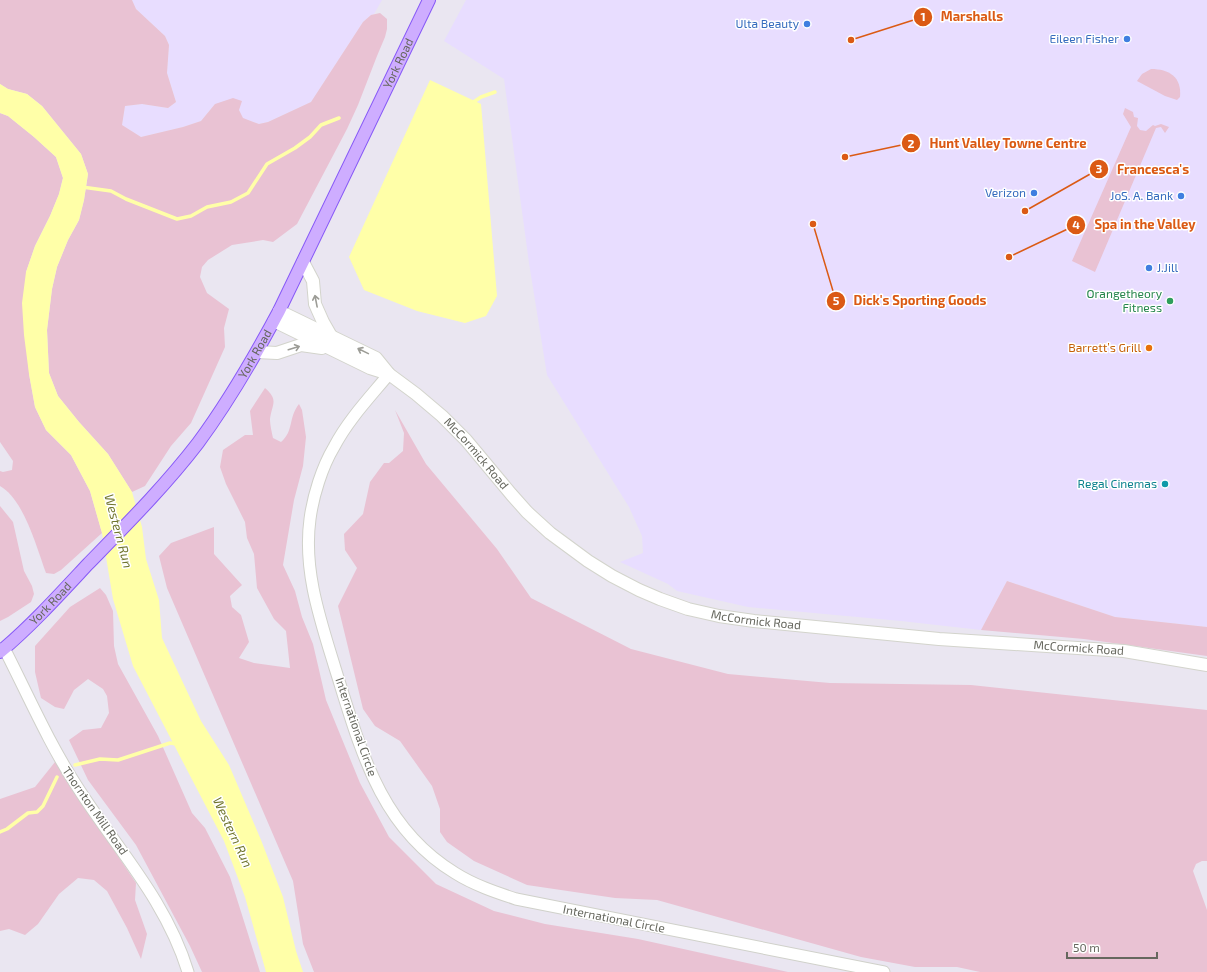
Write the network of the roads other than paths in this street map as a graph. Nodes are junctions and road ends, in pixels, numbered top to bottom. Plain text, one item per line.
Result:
1 (429, 0) edge
2 (303, 262) junction
3 (277, 316) junction
4 (331, 336) junction
5 (331, 349) junction
6 (257, 352) junction
7 (389, 374) junction
8 (2, 650) edge
9 (1207, 665) edge
10 (188, 972) edge
11 (884, 972) edge

1 - 2 main road, York Road
2 - 3 main road, York Road
4 -> 2 main road
3 - 4 main road, McCormick Road
3 - 5 main road, McCormick Road
3 - 6 main road, York Road
7 -> 4 main road, McCormick Road
6 -> 5 main road
5 - 7 main road, McCormick Road
6 - 8 main road, York Road
7 - 9 main road, McCormick Road
7 - 11 street, International Circle
8 - 10 street, Thornton Mill Road

